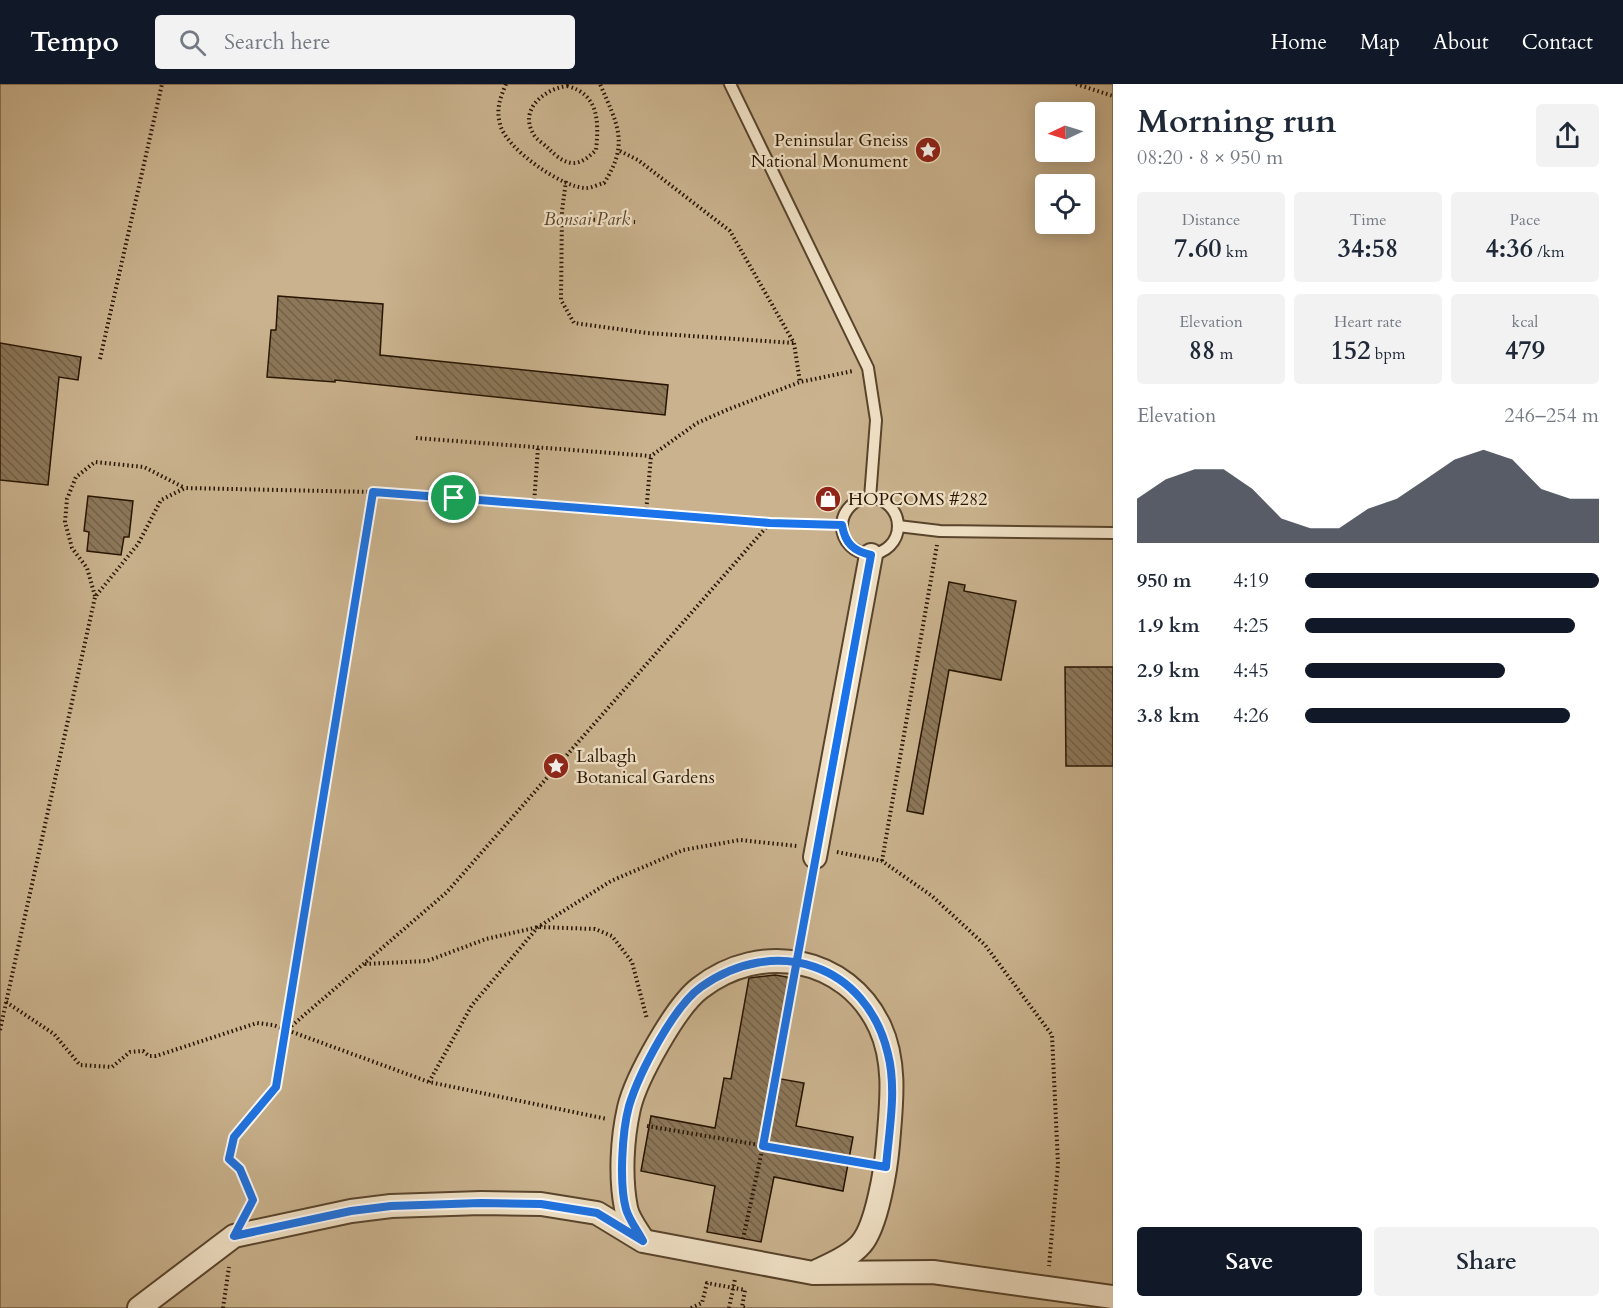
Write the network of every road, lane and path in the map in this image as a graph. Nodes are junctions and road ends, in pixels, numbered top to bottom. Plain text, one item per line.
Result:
1 (162, 84) edge
2 (506, 84) edge
3 (600, 84) edge
4 (730, 84) edge
5 (1076, 84) edge
6 (551, 86) edge
7 (1113, 96) edge
8 (620, 151) junction
9 (566, 181) junction
10 (562, 218) junction
11 (635, 222) dead end
12 (794, 343) junction
13 (100, 360) dead end
14 (868, 368) junction
15 (800, 382) junction
16 (416, 438) dead end
17 (538, 447) junction
18 (651, 456) junction
19 (185, 488) junction
20 (373, 492) junction
21 (870, 498) junction
22 (534, 504) junction
23 (646, 513) junction
24 (770, 523) junction
25 (842, 525) junction
26 (898, 526) junction
27 (940, 531) junction
28 (1113, 533) edge
29 (871, 555) junction
30 (95, 597) junction
31 (815, 857) joint
32 (882, 861) dead end
33 (795, 960) junction
34 (364, 964) junction
35 (6, 1002) junction
36 (0, 1030) edge
37 (287, 1030) junction
38 (654, 1052) junction
39 (626, 1123) junction
40 (763, 1146) junction
41 (886, 1167) junction
42 (234, 1236) junction
43 (643, 1241) junction
44 (739, 1260) junction
45 (813, 1273) junction
46 (1113, 1297) edge
47 (139, 1308) edge
48 (223, 1308) edge
49 (692, 1308) edge
50 (729, 1308) edge
51 (745, 1308) edge

1 - 13 path
2 - 9 path
3 - 8 path
4 - 14 lane
5 - 7 path
6 - 6 path
8 - 9 path
8 - 12 path
9 - 10 path
10 - 11 path
10 - 12 path
12 - 15 path
14 - 15 path
14 - 21 lane
15 - 18 path
16 - 17 path
17 - 18 path
17 - 22 path
18 - 23 path
19 - 20 path
19 - 30 path
19 - 30 path
20 - 22 path
20 - 37 path
21 - 25 lane
21 - 26 lane
22 - 23 path
23 - 24 path
24 - 25 path
24 - 34 path
25 - 29 lane
26 - 27 lane
26 - 29 lane
27 - 28 lane
27 - 32 path
29 - 31 street
30 - 35 path
31 - 33 path
33 - 38 street
33 - 40 path
33 - 41 street
34 - 37 path
34 - 38 path
35 - 36 path
35 - 37 path
37 - 39 path
37 - 42 path
38 - 39 street
39 - 40 path
39 - 43 street
40 - 41 path
40 - 44 path
41 - 45 street
42 - 43 street
42 - 47 street
42 - 48 path
43 - 44 street
44 - 45 street
44 - 50 path
45 - 46 street
49 - 51 path

